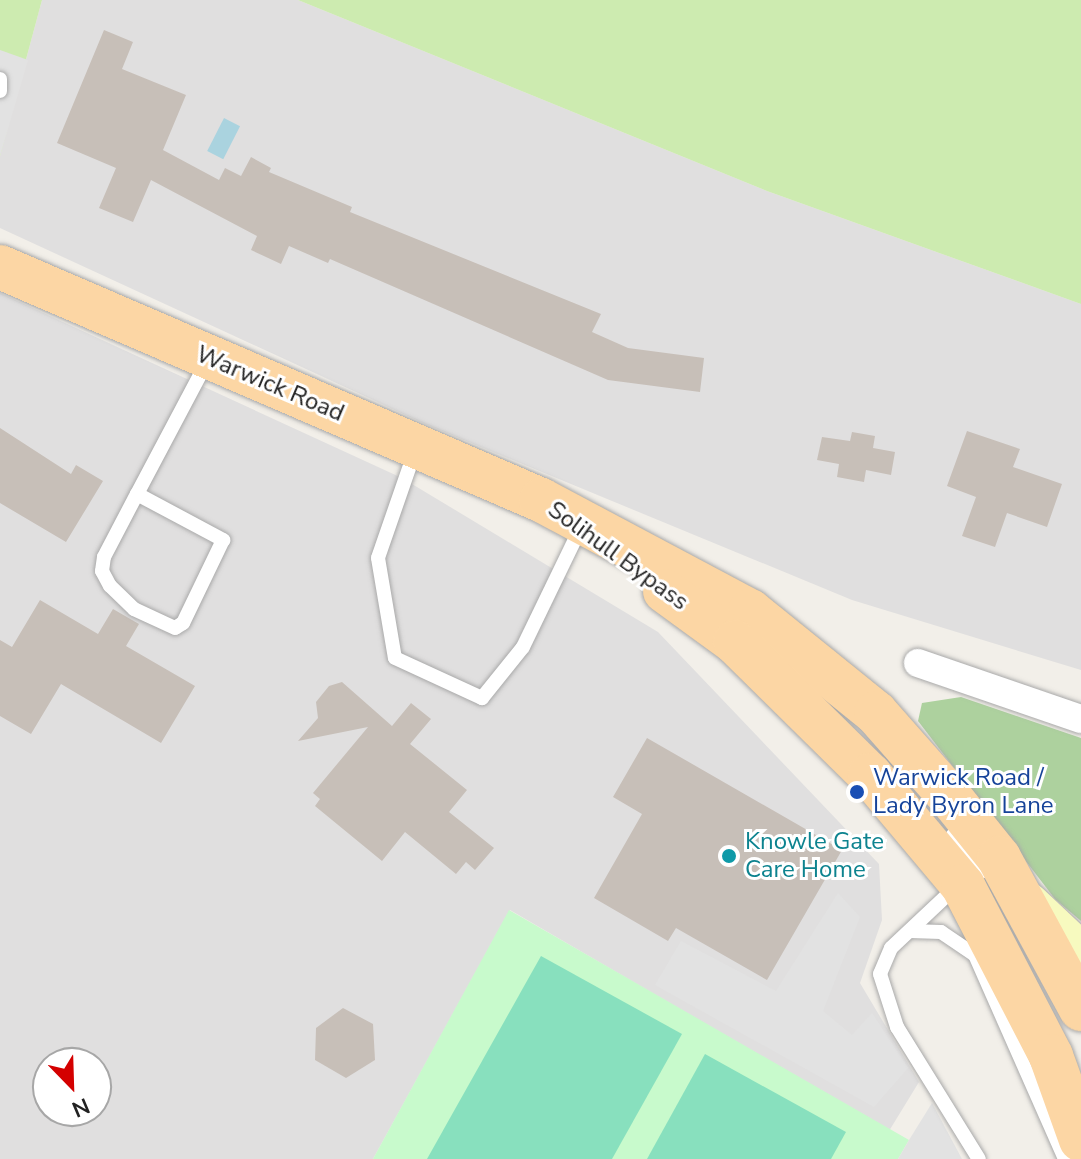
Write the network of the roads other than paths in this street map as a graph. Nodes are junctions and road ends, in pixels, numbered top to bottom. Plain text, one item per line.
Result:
1 (0, 79) edge
2 (0, 91) edge
3 (0, 267) edge
4 (209, 358) junction
5 (417, 447) junction
6 (137, 494) junction
7 (541, 500) junction
8 (580, 529) junction
9 (918, 663) dead end
10 (876, 713) junction
11 (1081, 719) edge
12 (921, 791) dead end
13 (940, 816) dead end
14 (970, 876) junction
15 (1020, 893) junction
16 (910, 931) junction
17 (1081, 952) edge
18 (1081, 1009) edge
19 (1081, 1140) edge
20 (979, 1159) edge
21 (1065, 1159) edge

1 - 2 lane
3 - 4 main road, Warwick Road
4 - 5 main road, Warwick Road
4 - 6 lane
5 - 7 main road, Warwick Road
5 - 8 lane
6 - 6 lane
7 - 8 main road, Solihull Bypass
7 - 10 main road, Solihull Bypass
8 - 14 main road, Solihull Bypass
9 - 11 street
10 - 12 lane
10 - 15 main road, Solihull Bypass
13 - 14 lane
14 - 15 lane
14 - 16 lane
14 - 19 main road, Solihull Bypass
15 - 17 street
15 - 18 main road, Solihull Bypass
16 - 20 lane
16 - 21 lane

